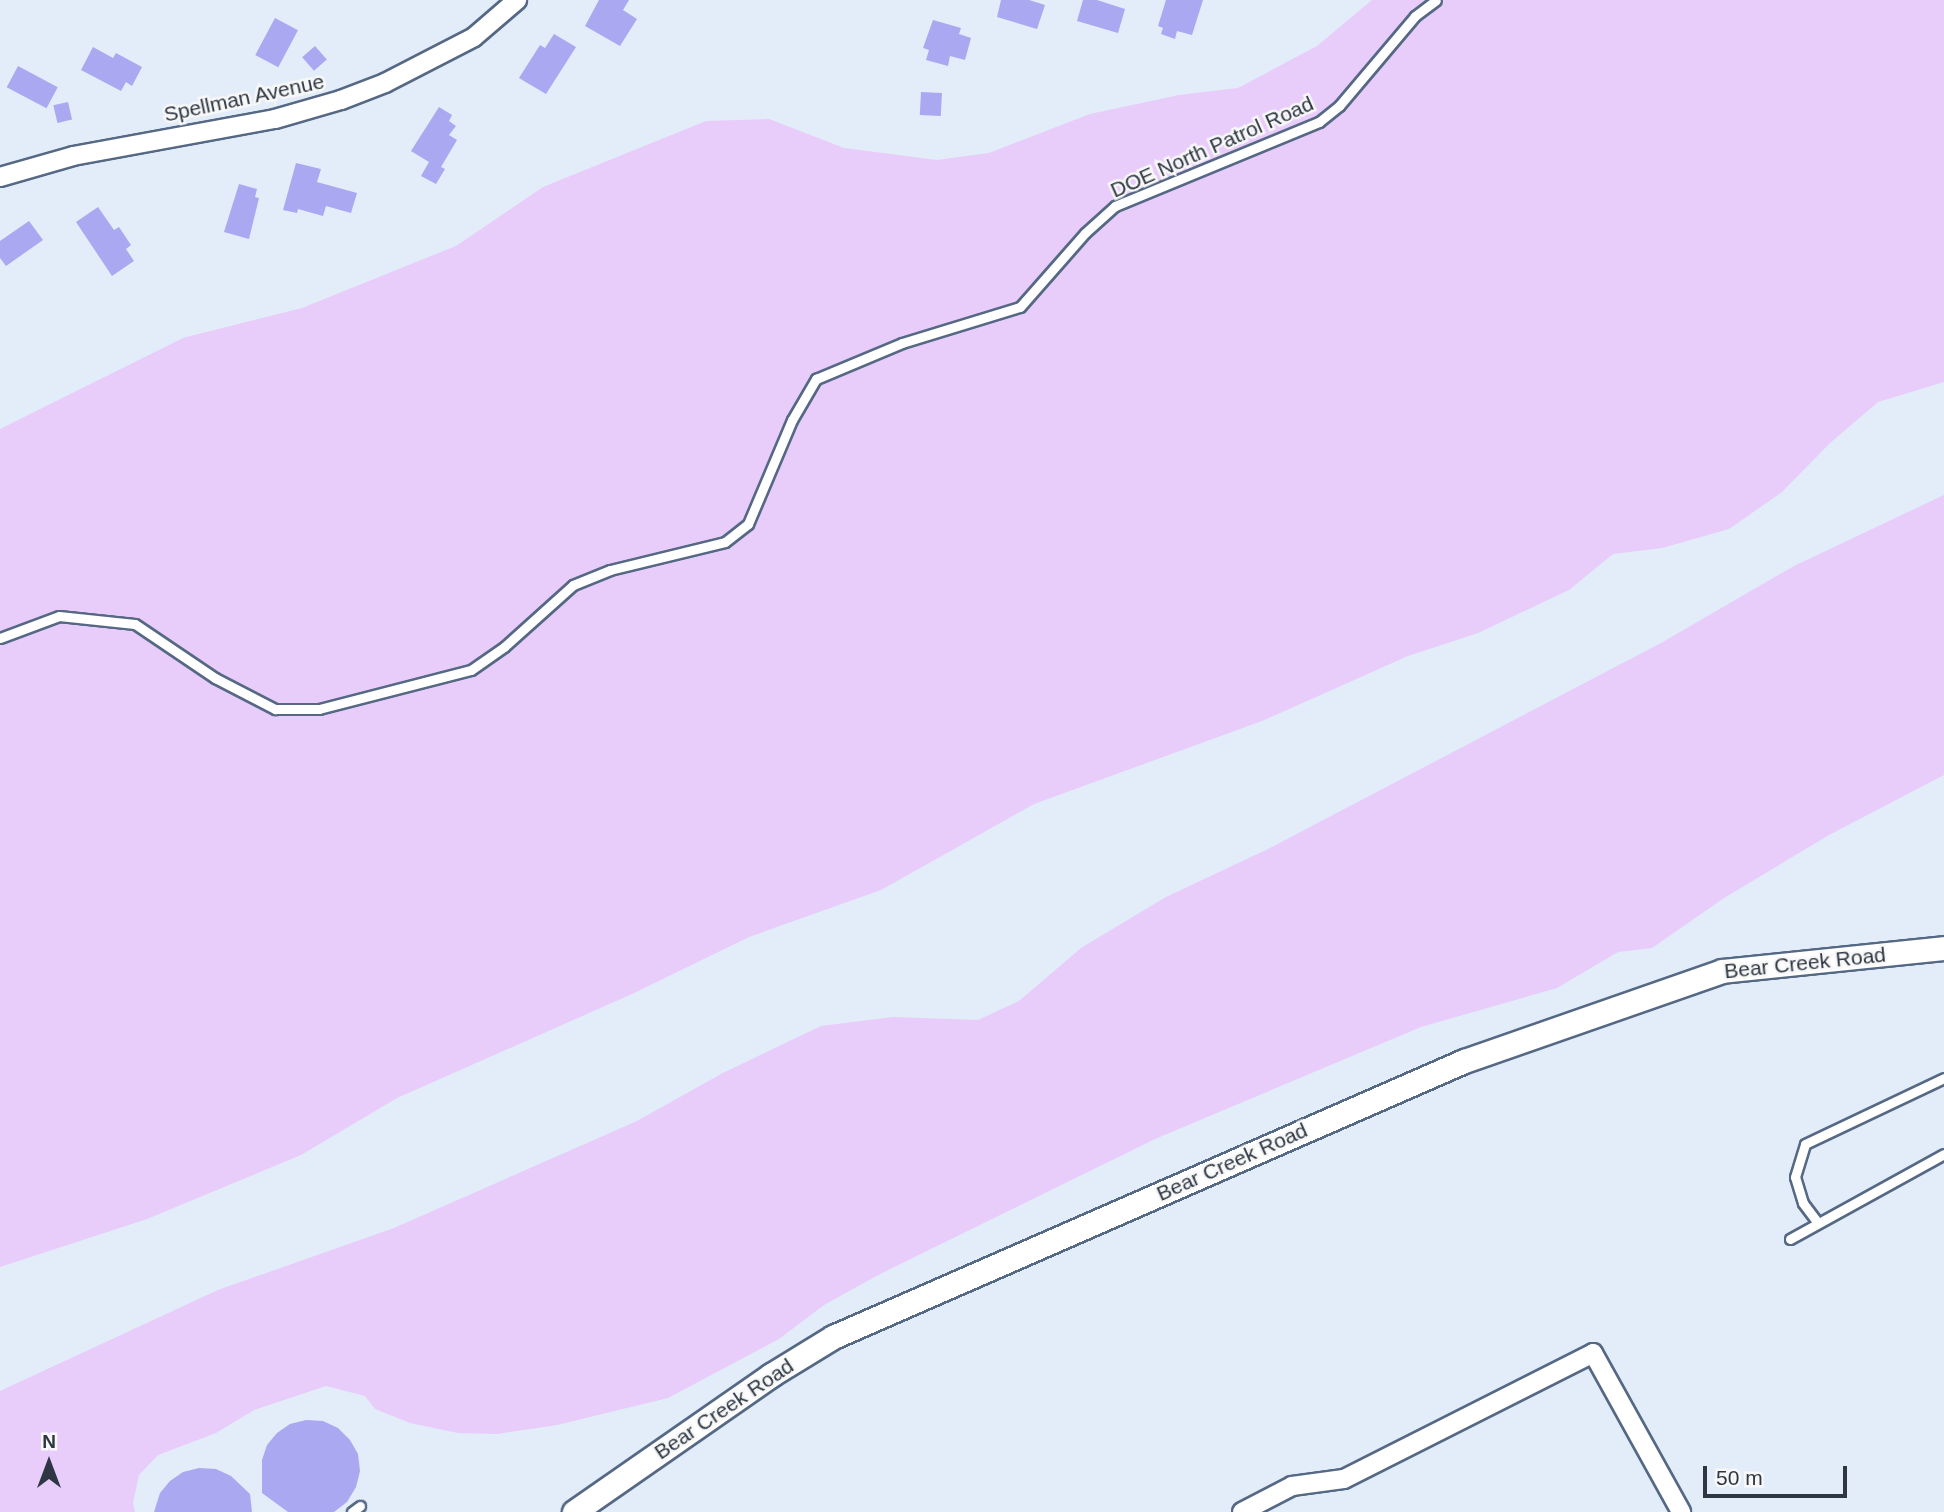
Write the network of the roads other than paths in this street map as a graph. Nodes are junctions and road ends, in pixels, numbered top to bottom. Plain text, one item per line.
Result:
1 (517, 0) edge
2 (1436, 0) edge
3 (0, 177) edge
4 (0, 638) edge
5 (1944, 948) edge
6 (1944, 1077) edge
7 (1944, 1154) edge
8 (1818, 1223) junction
9 (1790, 1239) dead end
10 (574, 1512) edge
11 (1242, 1512) edge
12 (1681, 1512) edge

1 - 3 street, Spellman Avenue
2 - 4 lane, DOE North Patrol Road
5 - 10 street, Bear Creek Road
6 - 8 lane
7 - 8 lane
8 - 9 lane
11 - 12 street

